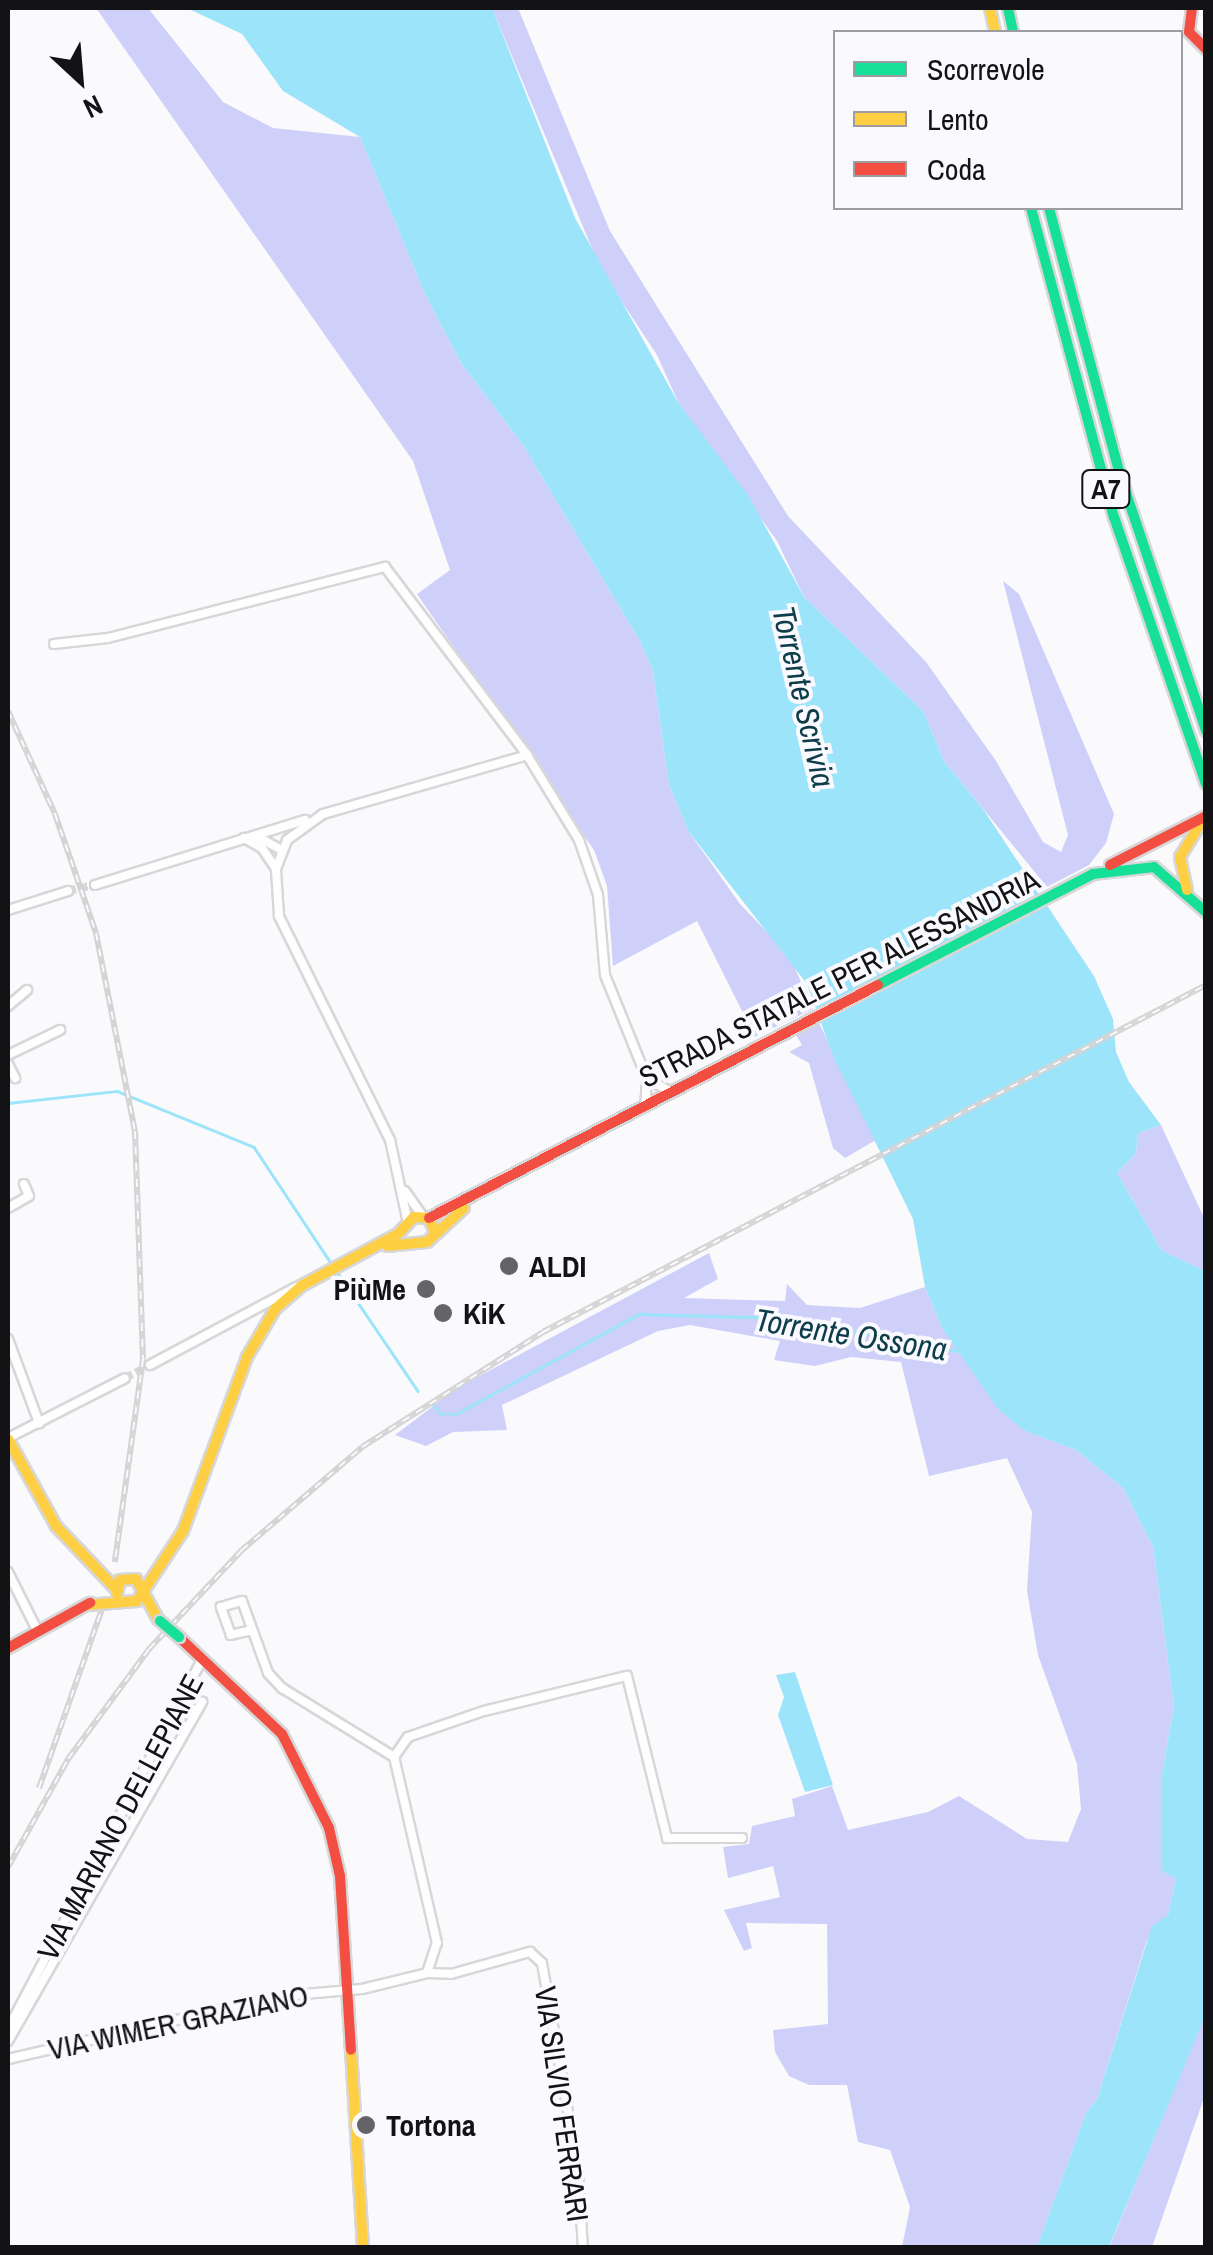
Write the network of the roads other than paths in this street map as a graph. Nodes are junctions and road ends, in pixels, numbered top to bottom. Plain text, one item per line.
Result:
1 (1192, 8) edge
2 (1205, 49) edge
3 (1032, 210) edge
4 (1050, 210) edge
5 (54, 644) dead end
6 (1206, 731) edge
7 (527, 756) junction
8 (1206, 784) edge
9 (322, 814) junction
10 (1206, 817) edge
11 (244, 838) junction
12 (282, 850) junction
13 (276, 869) junction
14 (1092, 874) junction
15 (95, 885) tunnel mouth
16 (68, 891) tunnel mouth
17 (1188, 894) junction
18 (8, 910) edge
19 (1206, 912) edge
20 (27, 990) dead end
21 (8, 1006) edge
22 (60, 1030) dead end
23 (8, 1055) edge
24 (8, 1064) edge
25 (15, 1078) dead end
26 (647, 1079) junction
27 (671, 1092) junction
28 (645, 1106) junction
29 (401, 1182) junction
30 (24, 1184) dead end
31 (496, 1185) junction
32 (8, 1208) edge
33 (426, 1217) junction
34 (407, 1225) junction
35 (435, 1232) junction
36 (412, 1242) junction
37 (376, 1248) junction
38 (301, 1286) junction
39 (241, 1314) junction
40 (264, 1324) junction
41 (8, 1339) edge
42 (150, 1365) tunnel mouth
43 (125, 1378) tunnel mouth
44 (40, 1423) junction
45 (8, 1439) edge
46 (160, 1560) junction
47 (92, 1564) junction
48 (8, 1572) edge
49 (130, 1577) junction
50 (142, 1590) junction
51 (121, 1596) junction
52 (159, 1620) junction
53 (252, 1630) junction
54 (38, 1632) junction
55 (8, 1648) edge
56 (202, 1658) junction
57 (202, 1702) dead end
58 (394, 1757) junction
59 (742, 1838) dead end
60 (427, 1973) junction
61 (348, 1990) junction
62 (8, 2029) edge
63 (8, 2041) edge
64 (8, 2059) edge
65 (363, 2248) edge
66 (583, 2248) edge

1 - 2 main road
3 - 8 main road, A7
4 - 6 main road, A7
5 - 7 street
7 - 9 street
7 - 26 street
9 - 11 street
9 - 12 street
10 - 14 main road, STRADA STATALE PER ALESSANDRIA
10 - 17 main road
11 - 12 street
11 - 13 street
11 - 15 street
12 - 13 street
13 - 29 street
14 - 17 main road
14 - 27 main road, STRADA STATALE PER ALESSANDRIA
16 - 18 street
17 - 19 main road
20 - 21 street
22 - 23 street
24 - 25 street
26 - 27 street
26 - 28 street
27 - 28 main road, STRADA STATALE PER ALESSANDRIA
28 - 31 main road, STRADA STATALE PER ALESSANDRIA
29 - 33 street
29 - 34 street
30 - 32 street
31 - 33 main road, STRADA STATALE PER ALESSANDRIA
31 - 35 main road, STRADA STATALE PER ALESSANDRIA
33 - 34 main road, STRADA STATALE PER ALESSANDRIA
33 - 35 main road
34 - 36 main road
34 - 37 main road, STRADA STATALE PER ALESSANDRIA
35 - 36 main road, STRADA STATALE PER ALESSANDRIA
36 - 37 main road, STRADA STATALE PER ALESSANDRIA
37 - 38 main road, STRADA STATALE PER ALESSANDRIA
38 - 39 street
38 - 40 main road, STRADA STATALE PER ALESSANDRIA
39 - 40 street
39 - 42 street
40 - 46 main road, STRADA STATALE PER ALESSANDRIA
41 - 44 street
43 - 44 street
44 - 45 street
45 - 47 main road
46 - 49 main road, STRADA STATALE PER ALESSANDRIA
46 - 50 main road, STRADA STATALE PER ALESSANDRIA
47 - 49 main road
47 - 51 main road
48 - 54 street
49 - 50 main road
49 - 51 main road
50 - 51 main road, STRADA STATALE PER ALESSANDRIA
50 - 52 main road
51 - 52 main road
51 - 54 main road
52 - 56 main road, bridge
53 - 53 street
53 - 58 street
54 - 55 main road
56 - 61 main road
56 - 62 street, VIA MARIANO DELLEPIANE
57 - 63 street
58 - 59 street
58 - 60 street
60 - 61 street, VIA WIMER GRAZIANO
60 - 66 street, VIA SILVIO FERRARI
61 - 64 street, VIA WIMER GRAZIANO
61 - 65 main road

